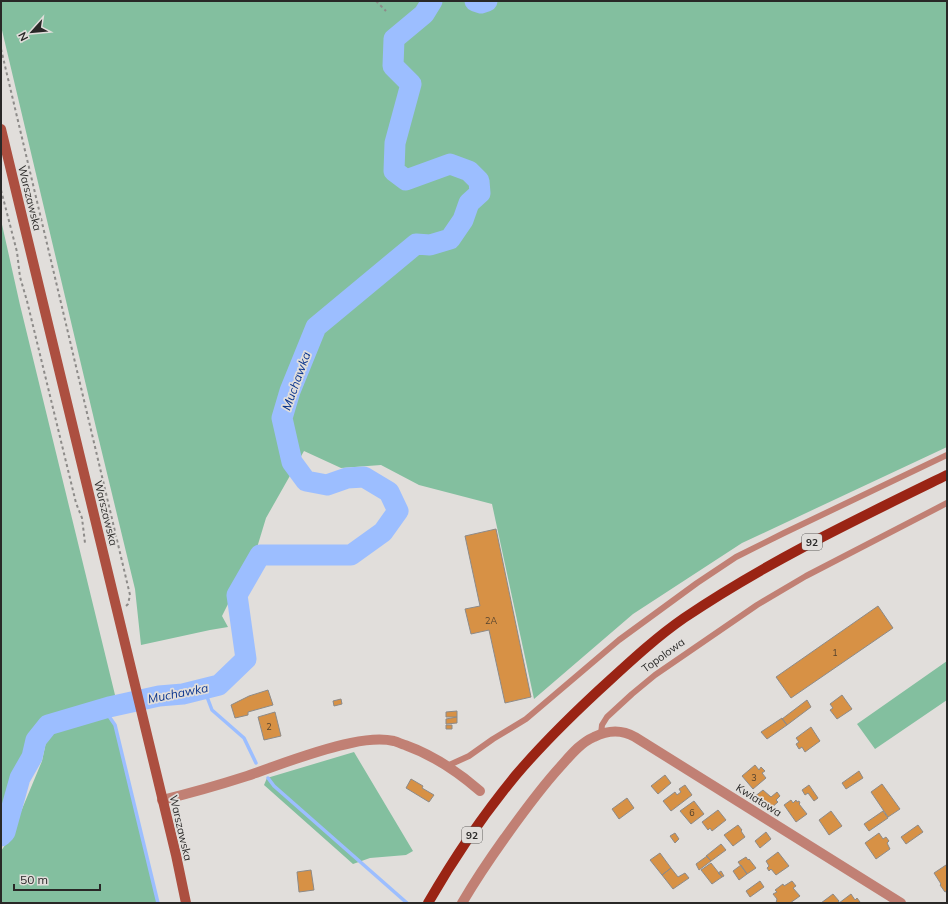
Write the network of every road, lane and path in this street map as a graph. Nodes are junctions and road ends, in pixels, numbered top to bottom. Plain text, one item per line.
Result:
1 (376, 1) edge
2 (386, 11) dead end
3 (1, 49) edge
4 (1, 129) edge
5 (1, 190) edge
6 (947, 455) edge
7 (947, 475) edge
8 (947, 503) edge
9 (85, 543) dead end
10 (117, 613) junction
11 (601, 734) junction
12 (447, 766) junction
13 (480, 791) dead end
14 (162, 800) junction
15 (186, 903) edge
16 (428, 903) edge
17 (462, 903) edge
18 (901, 903) edge

1 - 2 path
3 - 10 path
4 - 10 main road, Warszawska
5 - 9 path
6 - 12 lane
7 - 16 main road, 92
8 - 11 lane, Topolowa
10 - 14 main road, Warszawska
11 - 17 street
11 - 18 street, Kwiatowa
12 - 13 street
12 - 14 street
14 - 15 main road, Warszawska

